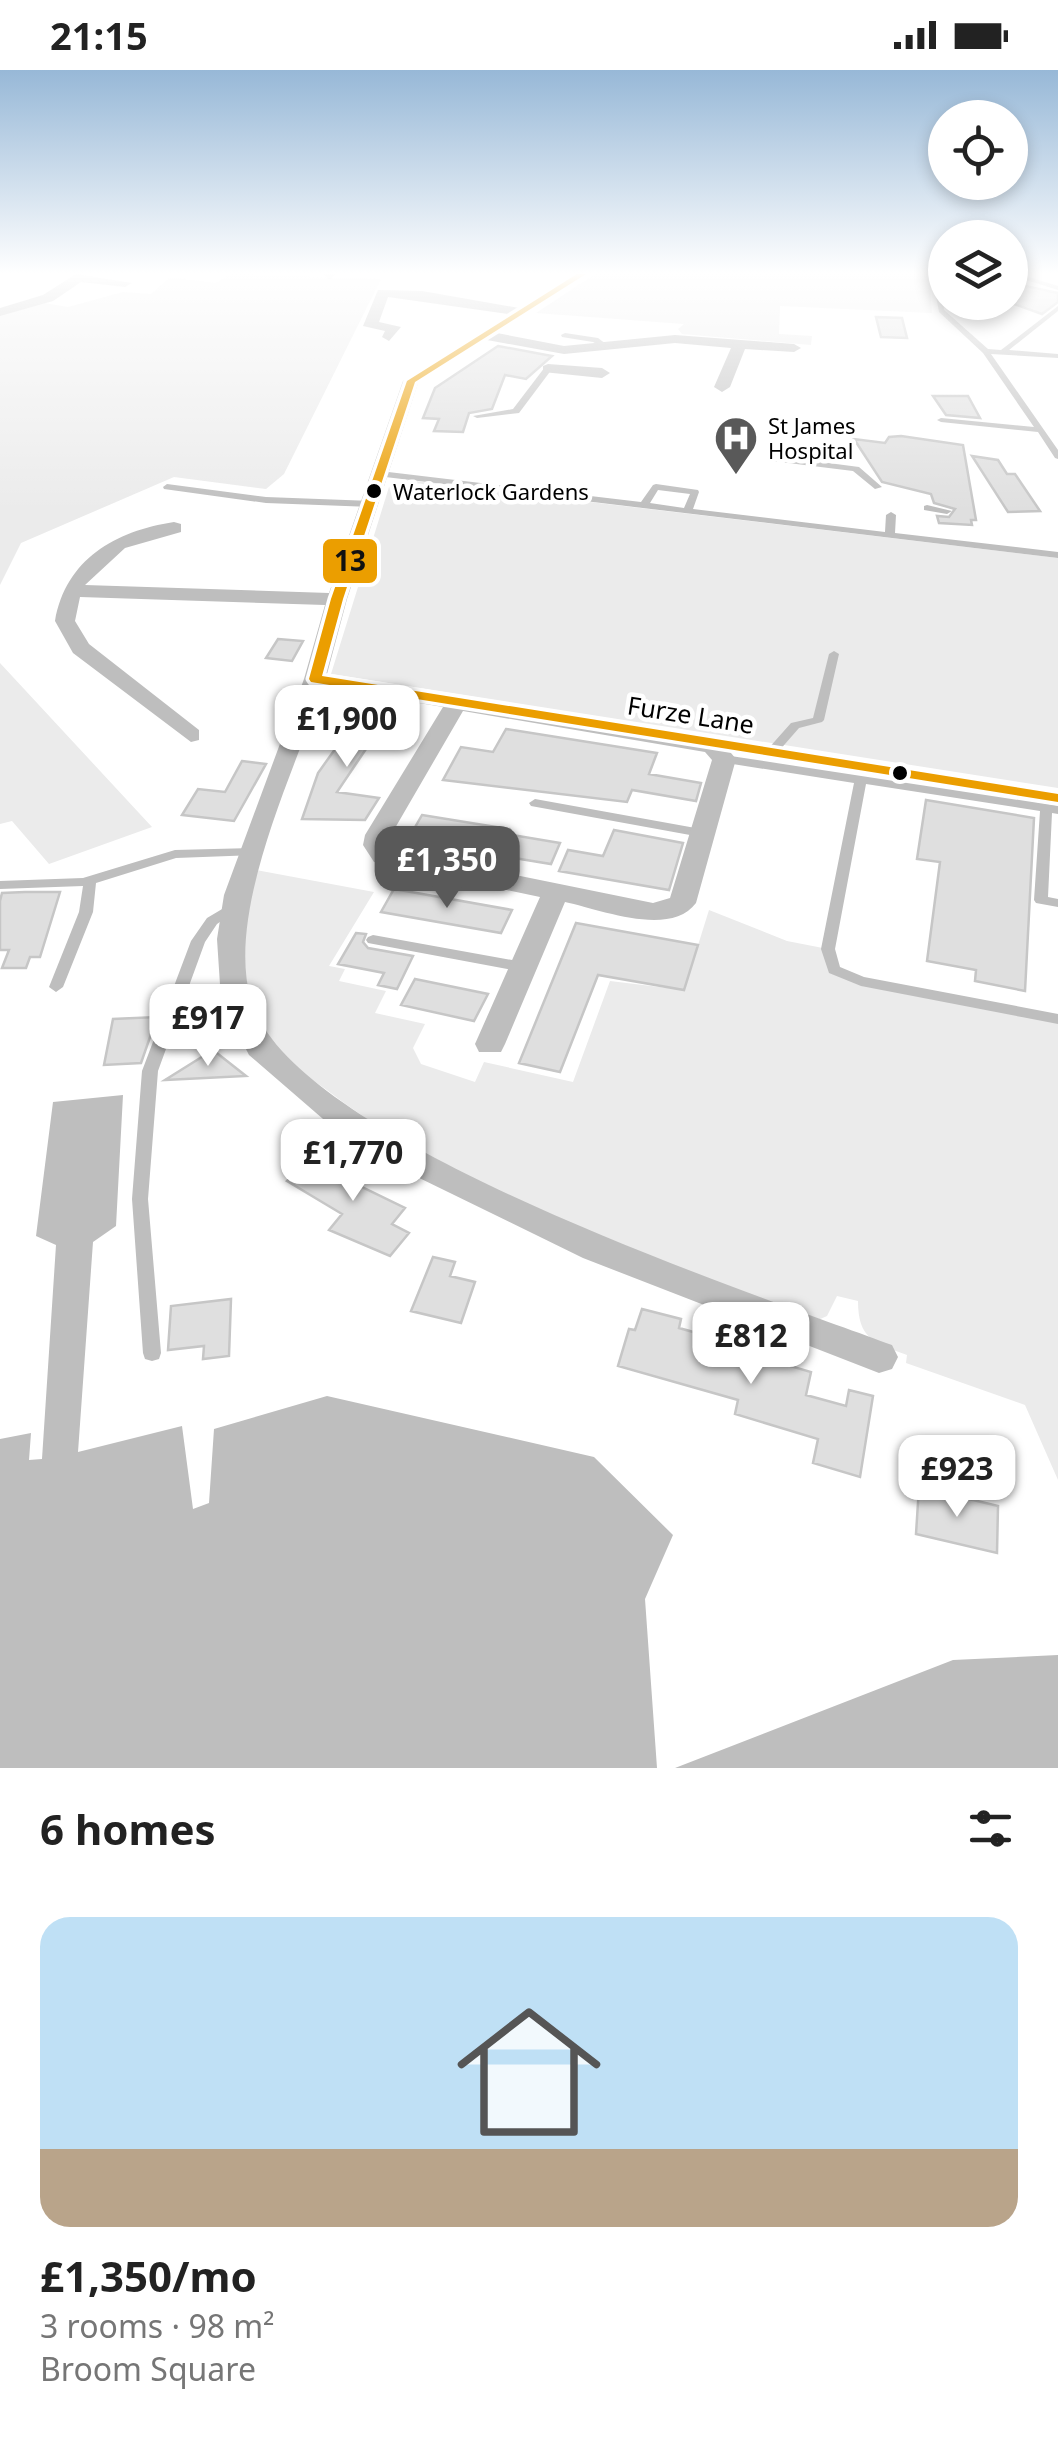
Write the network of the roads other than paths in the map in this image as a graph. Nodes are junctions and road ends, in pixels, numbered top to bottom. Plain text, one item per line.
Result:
1 (454, 353) edge
2 (558, 353) edge
3 (734, 353) edge
4 (988, 353) edge
5 (548, 370) junction
6 (602, 374) dead end
7 (719, 381) dead end
8 (477, 416) dead end
9 (940, 420) dead end
10 (1039, 430) junction
11 (1058, 456) edge
12 (776, 459) dead end
13 (380, 474) junction
14 (167, 487) dead end
15 (878, 487) dead end
16 (372, 504) junction
17 (644, 506) junction
18 (927, 508) dead end
19 (687, 510) junction
20 (947, 511) dead end
21 (891, 515) dead end
22 (174, 528) dead end
23 (890, 535) junction
24 (1058, 555) edge
25 (74, 590) junction
26 (337, 599) junction
27 (834, 654) dead end
28 (315, 679) junction
29 (457, 702) junction
30 (191, 735) dead end
31 (718, 752) junction
32 (769, 755) junction
33 (861, 780) junction
34 (1058, 798) edge
35 (536, 803) dead end
36 (1052, 808) edge
37 (701, 833) junction
38 (253, 852) junction
39 (90, 881) junction
40 (0, 885) edge
41 (555, 894) junction
42 (1058, 903) edge
43 (234, 906) junction
44 (374, 940) dead end
45 (523, 967) junction
46 (56, 987) dead end
47 (1058, 1019) edge
48 (490, 1044) dead end
49 (152, 1353) dead end
50 (879, 1357) dead end

1 - 13 street
2 - 5 street
3 - 7 street
4 - 10 lane
5 - 6 street
5 - 8 lane
9 - 10 lane
10 - 11 lane
12 - 15 lane
13 - 16 street
13 - 17 lane
14 - 16 lane
16 - 26 street
17 - 19 lane
17 - 19 lane
18 - 20 lane
19 - 23 lane
21 - 23 lane
22 - 25 street
23 - 24 lane
25 - 26 street
25 - 30 street
26 - 28 street
27 - 32 lane
28 - 29 street, Furze Lane
28 - 38 street
29 - 31 street, Furze Lane
29 - 41 street
31 - 32 lane, Furze Lane
31 - 33 lane
31 - 37 street
32 - 34 lane, Furze Lane
33 - 36 lane
33 - 47 lane
35 - 37 lane
36 - 42 lane
37 - 41 street
38 - 39 lane
38 - 43 street
39 - 40 lane
39 - 46 lane
41 - 45 street
43 - 49 lane
43 - 50 street
44 - 45 lane
45 - 48 street

